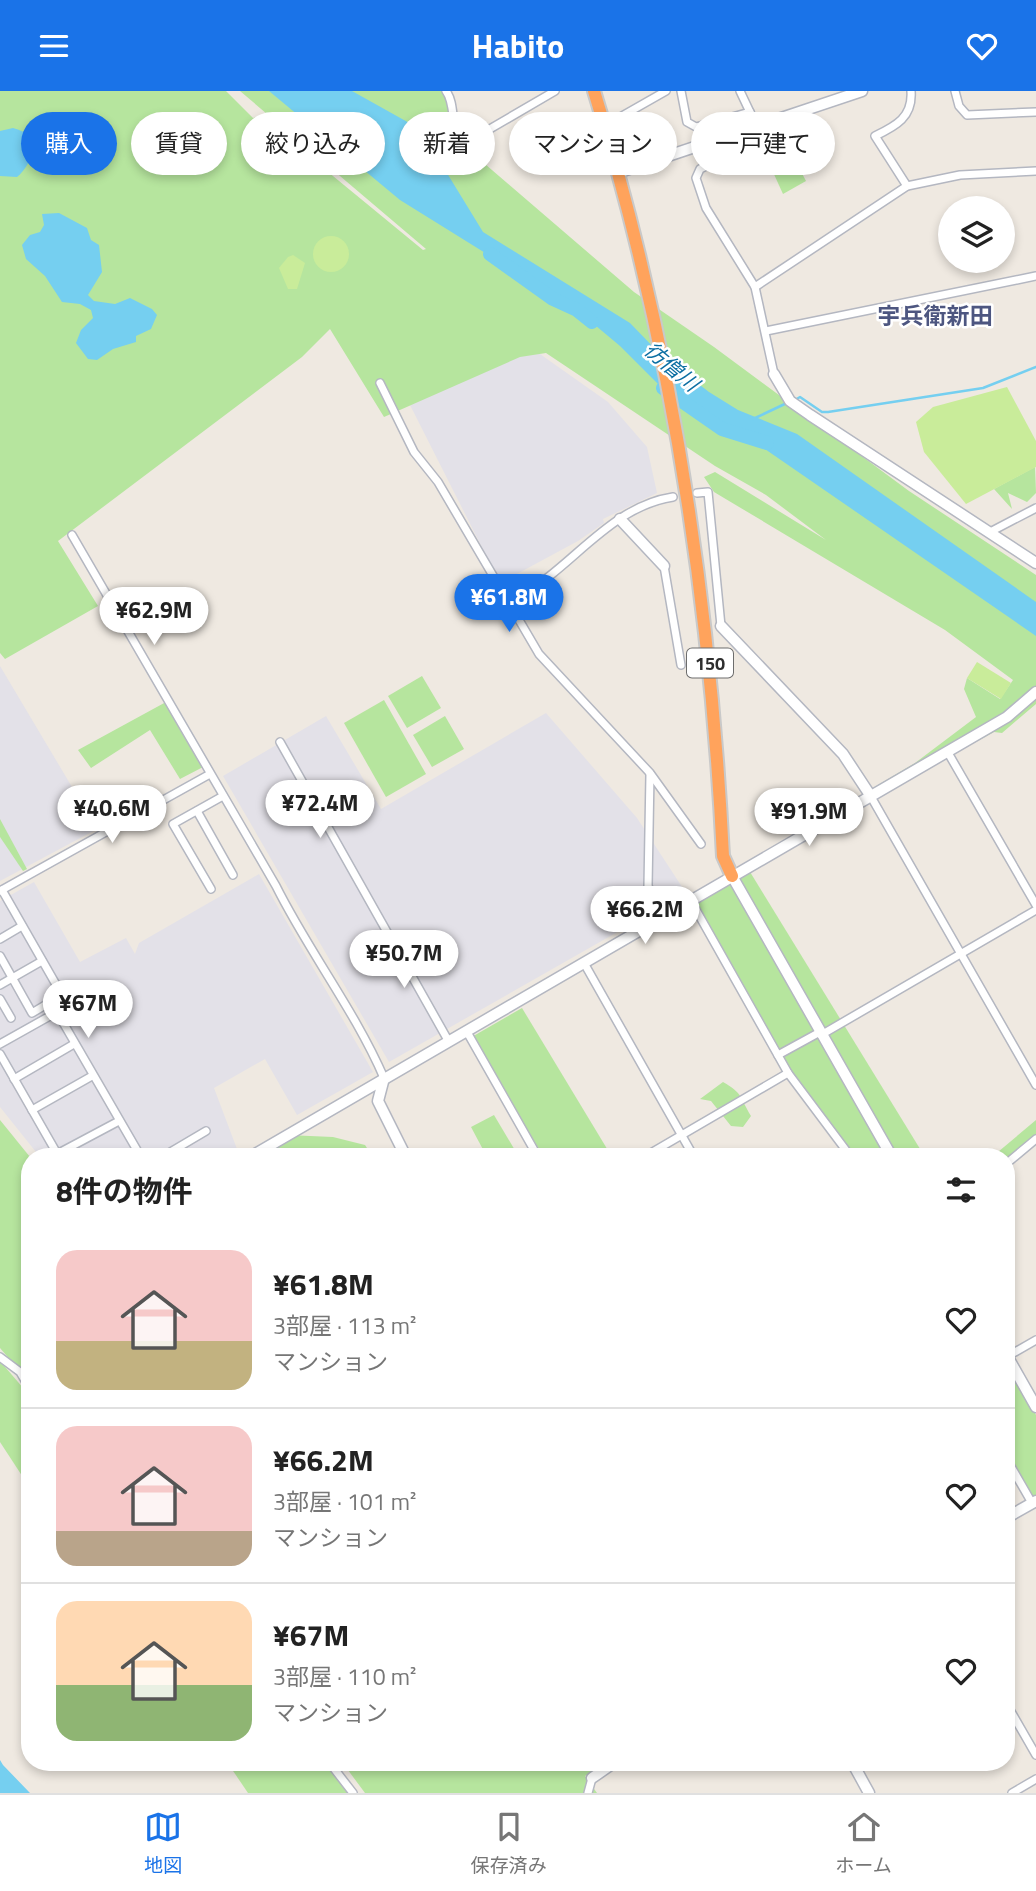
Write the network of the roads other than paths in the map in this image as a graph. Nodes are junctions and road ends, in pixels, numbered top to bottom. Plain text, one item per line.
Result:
1 (446, 91) edge
2 (555, 91) edge
3 (594, 91) edge
4 (666, 91) edge
5 (681, 91) edge
6 (740, 91) edge
7 (862, 91) edge
8 (911, 91) edge
9 (955, 91) edge
10 (843, 94) edge
11 (600, 112) edge
12 (629, 112) edge
13 (750, 112) edge
14 (796, 112) edge
15 (1036, 112) edge
16 (691, 124) edge
17 (1036, 171) edge
18 (618, 175) edge
19 (697, 175) edge
20 (906, 186) junction
21 (1036, 276) edge
22 (755, 287) junction
23 (766, 331) junction
24 (774, 374) joint
25 (380, 383) dead end
26 (697, 493) dead end
27 (673, 497) dead end
28 (1036, 508) edge
29 (620, 519) junction
30 (992, 531) junction
31 (72, 535) dead end
32 (1036, 563) edge
33 (664, 566) joint
34 (508, 606) junction
35 (721, 626) joint
36 (681, 665) dead end
37 (1036, 692) edge
38 (280, 742) dead end
39 (947, 751) junction
40 (650, 773) junction
41 (210, 774) junction
42 (870, 795) junction
43 (223, 796) junction
44 (197, 811) junction
45 (701, 844) dead end
46 (233, 875) dead end
47 (732, 876) junction
48 (211, 889) dead end
49 (1, 890) edge
50 (691, 901) junction
51 (1036, 905) edge
52 (1036, 910) edge
53 (662, 918) junction
54 (22, 926) junction
55 (0, 939) edge
56 (961, 954) junction
57 (0, 956) edge
58 (43, 961) junction
59 (584, 963) junction
60 (13, 978) junction
61 (0, 985) edge
62 (0, 999) edge
63 (10, 1018) dead end
64 (467, 1032) junction
65 (820, 1034) junction
66 (449, 1042) junction
67 (0, 1044) edge
68 (74, 1044) junction
69 (0, 1054) edge
70 (778, 1055) junction
71 (788, 1073) junction
72 (92, 1076) junction
73 (384, 1078) junction
74 (14, 1079) junction
75 (1036, 1085) edge
76 (32, 1110) junction
77 (119, 1121) junction
78 (205, 1131) dead end
79 (681, 1135) junction
80 (1036, 1139) edge
81 (53, 1148) edge
82 (72, 1148) edge
83 (136, 1148) edge
84 (177, 1148) edge
85 (265, 1148) edge
86 (402, 1148) edge
87 (533, 1148) edge
88 (659, 1148) edge
89 (689, 1148) edge
90 (844, 1148) edge
91 (887, 1148) edge
92 (1015, 1156) edge
93 (1036, 1340) edge
94 (1015, 1351) edge
95 (0, 1357) edge
96 (1015, 1369) edge
97 (21, 1374) edge
98 (1036, 1407) edge
99 (1015, 1472) edge
100 (1034, 1502) edge
101 (1015, 1513) edge
102 (1015, 1719) edge
103 (1036, 1755) edge
104 (335, 1771) edge
105 (602, 1771) edge
106 (857, 1771) edge
107 (592, 1778) joint
108 (1036, 1779) edge
109 (353, 1793) edge
110 (587, 1793) edge
111 (869, 1793) edge
112 (1012, 1793) edge

1 - 2 street
3 - 11 highway, 150
4 - 12 street
5 - 16 street
6 - 13 street
7 - 10 street
8 - 20 street
9 - 15 street
10 - 14 street
17 - 20 street
18 - 47 highway, 150
19 - 22 street
20 - 22 street
21 - 23 street
22 - 23 street
23 - 24 street
24 - 30 street
25 - 34 street
26 - 35 street
27 - 29 street
28 - 30 street
29 - 33 street
29 - 34 street
30 - 32 street
31 - 41 street
33 - 36 street
34 - 40 street
35 - 42 street
37 - 39 street
38 - 66 street
39 - 42 street
39 - 51 street
40 - 45 street
40 - 53 street
41 - 43 street
41 - 49 street
42 - 47 street
42 - 56 street
43 - 44 street
43 - 73 street
44 - 46 street
44 - 48 street
47 - 50 street
47 - 65 street
49 - 54 street
50 - 53 street
50 - 70 street
52 - 56 street
53 - 59 street
54 - 55 street
54 - 58 street
56 - 65 street
56 - 75 street
57 - 60 street
58 - 60 street
58 - 60 street
59 - 64 street
59 - 79 street
60 - 61 street
62 - 63 street
64 - 66 street
64 - 87 street
65 - 70 street
65 - 91 street
66 - 73 street
67 - 68 street
68 - 72 street
68 - 74 street
69 - 74 street
70 - 71 street
71 - 79 street
71 - 90 street
72 - 76 street
72 - 77 street
73 - 85 street
73 - 86 street
74 - 76 street
76 - 81 street
77 - 82 street
77 - 83 street
78 - 84 street
79 - 88 street
79 - 89 street
80 - 92 street
93 - 94 street
95 - 97 street
96 - 98 street
99 - 100 street
100 - 101 street
102 - 103 street
104 - 109 street
105 - 107 street
106 - 111 street
107 - 110 street
108 - 112 street

